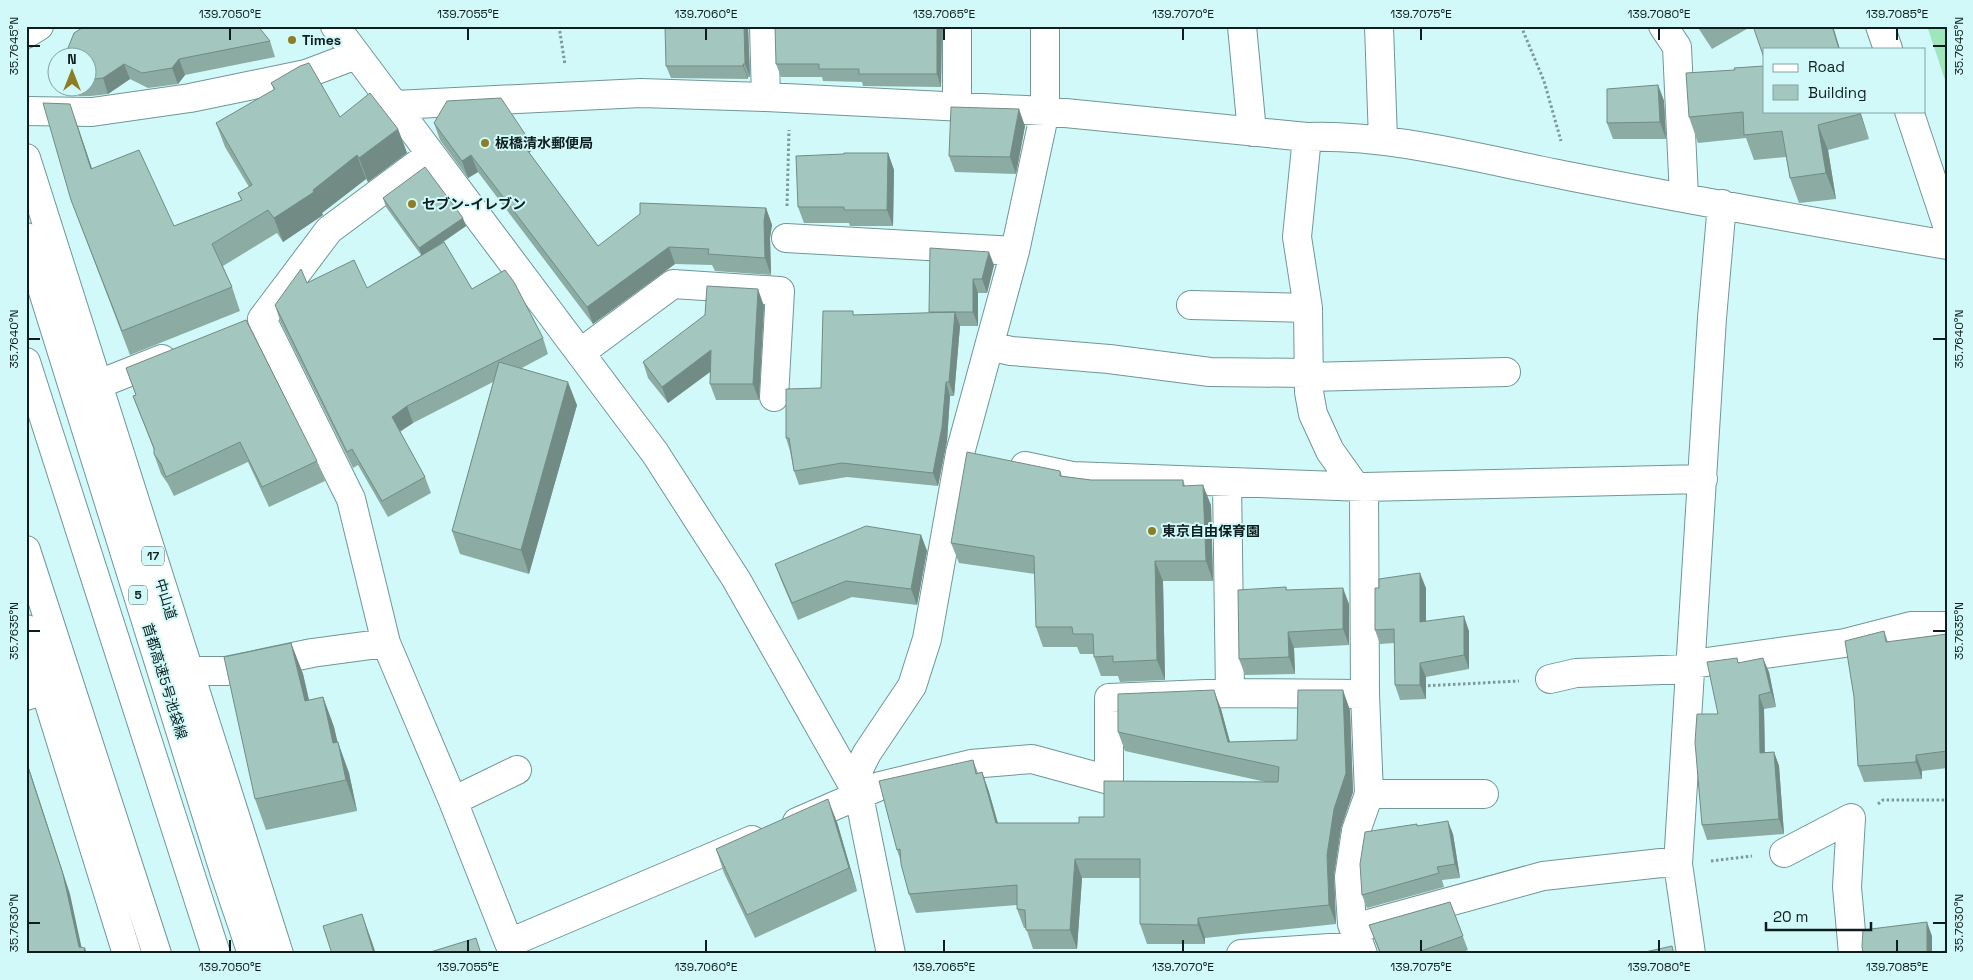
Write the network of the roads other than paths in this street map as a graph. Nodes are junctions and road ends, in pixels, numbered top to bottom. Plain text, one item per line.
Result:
1 (39, 26) edge
2 (335, 26) edge
3 (764, 26) edge
4 (957, 26) edge
5 (1045, 26) edge
6 (1242, 26) edge
7 (1379, 26) edge
8 (1880, 26) edge
9 (26, 34) edge
10 (1670, 37) edge
11 (1888, 48) edge
12 (356, 55) junction
13 (778, 98) junction
14 (395, 105) junction
15 (957, 108) junction
16 (26, 111) edge
17 (1045, 111) junction
18 (1909, 112) edge
19 (1252, 132) junction
20 (1307, 138) junction
21 (1383, 140) junction
22 (431, 154) junction
23 (26, 158) edge
24 (1684, 197) junction
25 (1722, 204) junction
26 (1947, 226) edge
27 (26, 236) edge
28 (786, 238) road end
29 (1947, 245) edge
30 (1015, 252) junction
31 (1191, 305) dead end
32 (1308, 308) junction
33 (262, 319) junction
34 (235, 330) edge
35 (989, 346) junction
36 (183, 350) edge
37 (580, 353) junction
38 (26, 362) edge
39 (1506, 372) dead end
40 (1308, 375) junction
41 (99, 384) junction
42 (774, 397) dead end
43 (960, 452) junction
44 (1703, 479) junction
45 (1227, 482) junction
46 (1359, 487) junction
47 (26, 550) edge
48 (26, 591) edge
49 (1947, 626) edge
50 (26, 629) edge
51 (386, 643) junction
52 (1691, 666) junction
53 (189, 671) junction
54 (1550, 679) road end
55 (36, 693) edge
56 (1230, 693) junction
57 (1365, 694) junction
58 (517, 770) dead end
59 (1369, 794) junction
60 (1484, 794) dead end
61 (859, 796) junction
62 (453, 801) junction
63 (1784, 853) road end
64 (1678, 864) junction
65 (1359, 944) edge
66 (510, 948) edge
67 (127, 954) edge
68 (144, 954) edge
69 (157, 954) edge
70 (216, 954) edge
71 (252, 954) edge
72 (278, 954) edge
73 (891, 954) edge
74 (1241, 954) edge
75 (1691, 954) edge
76 (1853, 954) edge

1 - 9 main road
2 - 12 main road
3 - 13 main road
4 - 15 main road
5 - 17 main road
6 - 19 main road
7 - 21 main road
8 - 11 main road
10 - 24 main road
12 - 14 main road
12 - 16 main road
13 - 14 main road
13 - 15 main road
14 - 22 main road
15 - 17 main road
17 - 19 main road
17 - 30 main road
18 - 26 main road
19 - 20 main road
20 - 21 main road
20 - 32 main road
21 - 24 main road
22 - 33 main road
22 - 37 main road
23 - 41 main road, 中山道 / 17
24 - 25 main road
25 - 29 main road
25 - 44 main road
27 - 71 main road, 首都高速5号池袋線 / 5
28 - 30 main road
30 - 35 main road
31 - 32 main road
32 - 40 main road
33 - 34 main road
33 - 51 main road
35 - 40 main road
35 - 43 main road
36 - 41 main road
37 - 42 main road
37 - 61 main road
38 - 70 main road
39 - 40 main road
40 - 46 main road
41 - 53 main road, 中山道 / 17
43 - 45 main road
43 - 61 main road
44 - 46 main road
44 - 52 main road
45 - 46 main road
45 - 56 main road
46 - 57 main road
47 - 69 main road
48 - 68 main road
49 - 52 main road
50 - 55 main road
51 - 53 main road
51 - 62 main road
52 - 54 main road
52 - 64 main road
53 - 72 main road, 中山道 / 17
55 - 67 main road
56 - 57 main road
56 - 61 main road
57 - 59 main road
58 - 62 main road
59 - 60 main road
59 - 65 main road
61 - 66 main road
61 - 73 main road
62 - 66 main road
63 - 76 main road
64 - 65 main road
64 - 75 main road
65 - 74 main road

